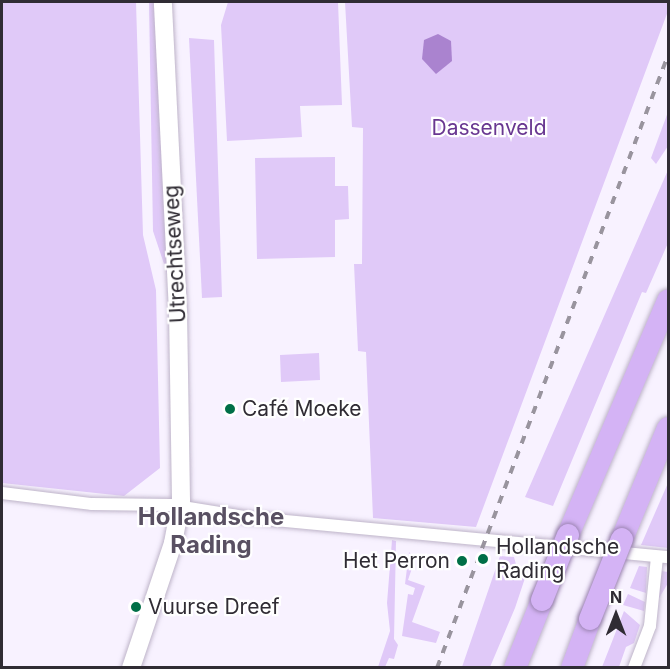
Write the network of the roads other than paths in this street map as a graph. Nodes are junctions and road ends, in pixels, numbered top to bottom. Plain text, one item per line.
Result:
1 (163, 2) edge
2 (669, 300) edge
3 (669, 428) edge
4 (2, 494) edge
5 (181, 506) junction
6 (663, 557) edge
7 (131, 668) edge
8 (515, 668) edge
9 (572, 668) edge
10 (634, 668) edge

1 - 5 main road, Utrechtseweg
2 - 8 highway, bridge
3 - 9 highway, bridge
4 - 5 street
5 - 6 street
5 - 7 main road, Utrechtseweg
6 - 10 street

